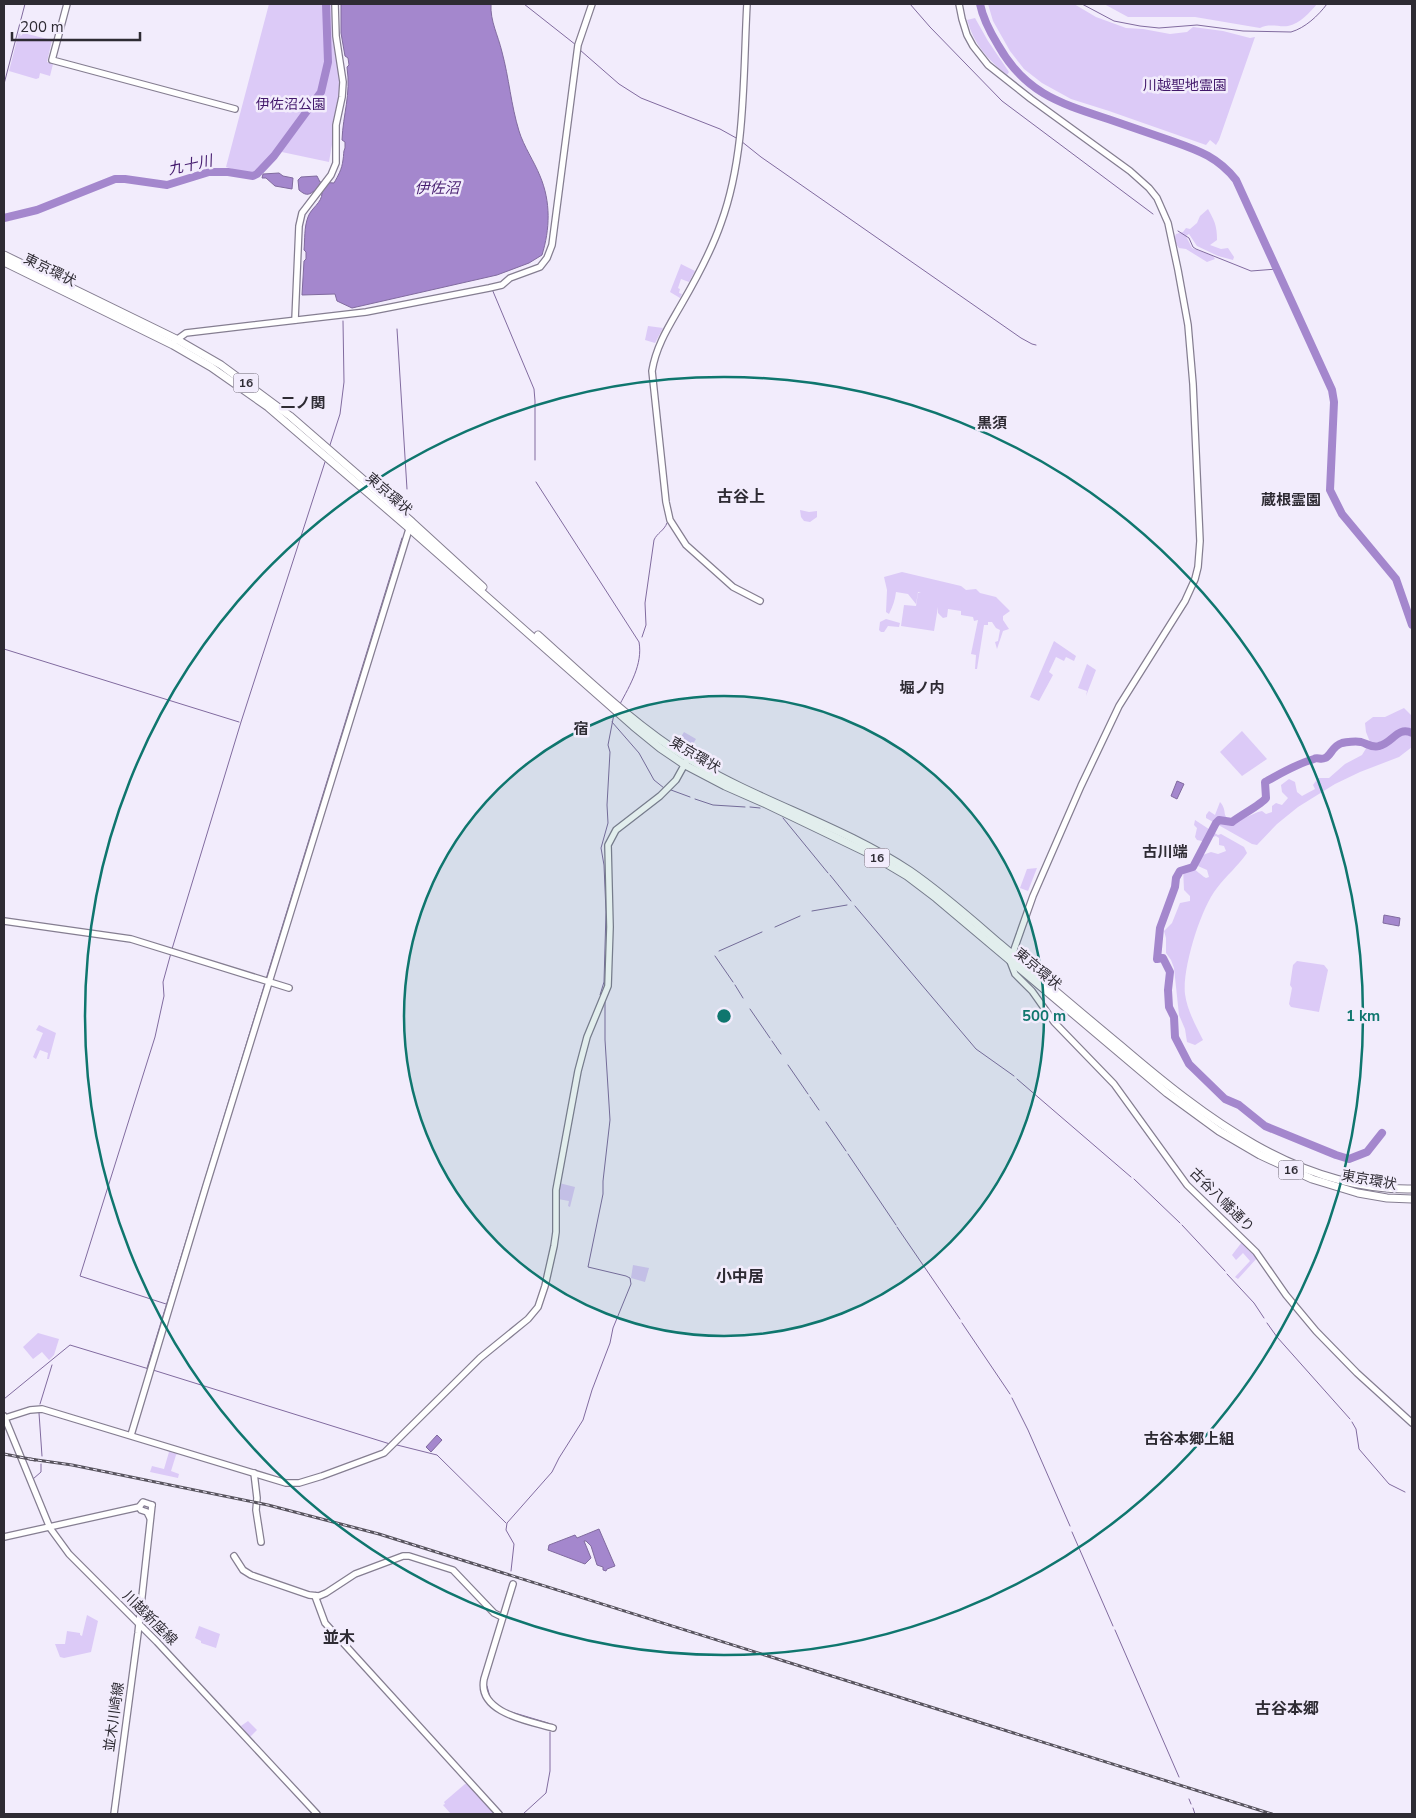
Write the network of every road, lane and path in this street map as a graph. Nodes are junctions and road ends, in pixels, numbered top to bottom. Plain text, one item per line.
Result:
1 (67, 4) edge
2 (335, 4) edge
3 (592, 4) edge
4 (747, 4) edge
5 (959, 4) edge
6 (235, 110) dead end
7 (4, 255) edge
8 (4, 262) edge
9 (295, 320) junction
10 (175, 342) junction
11 (410, 525) junction
12 (760, 601) dead end
13 (686, 762) junction
14 (4, 921) edge
15 (1011, 958) junction
16 (269, 981) junction
17 (289, 988) dead end
18 (1205, 1118) junction
19 (1412, 1189) edge
20 (1412, 1199) edge
21 (4, 1416) edge
22 (1412, 1423) edge
23 (131, 1435) junction
24 (254, 1473) junction
25 (152, 1505) junction
26 (139, 1507) junction
27 (147, 1512) junction
28 (150, 1518) junction
29 (50, 1528) junction
30 (4, 1537) edge
31 (261, 1542) dead end
32 (234, 1556) dead end
33 (513, 1584) dead end
34 (315, 1596) junction
35 (502, 1617) junction
36 (138, 1623) junction
37 (553, 1728) dead end
38 (114, 1814) edge
39 (316, 1814) edge
40 (499, 1814) edge

1 - 6 street
2 - 9 street
3 - 9 street
4 - 12 street
5 - 15 street
7 - 10 highway, 東京環状 / 16
8 - 10 highway, 東京環状 / 16
9 - 10 street
10 - 11 highway, 東京環状 / 16
11 - 13 highway, 東京環状 / 16
11 - 16 street
13 - 15 highway, 東京環状 / 16
13 - 24 street
14 - 16 street
15 - 18 highway, 東京環状 / 16
15 - 22 street, 古谷八幡通り
16 - 17 street
16 - 23 street
18 - 19 highway, 東京環状 / 16
18 - 20 highway, 東京環状 / 16
21 - 23 street
21 - 29 street, 川越新座線
23 - 24 street
24 - 31 street
25 - 26 street
25 - 27 street
25 - 28 street, 並木川崎線
26 - 27 street
26 - 29 street
27 - 28 street
28 - 36 street, 並木川崎線
29 - 30 street
29 - 36 street, 川越新座線
32 - 34 street
33 - 35 street
34 - 35 street
34 - 40 street
35 - 37 street
36 - 38 street, 並木川崎線
36 - 39 street, 川越新座線

